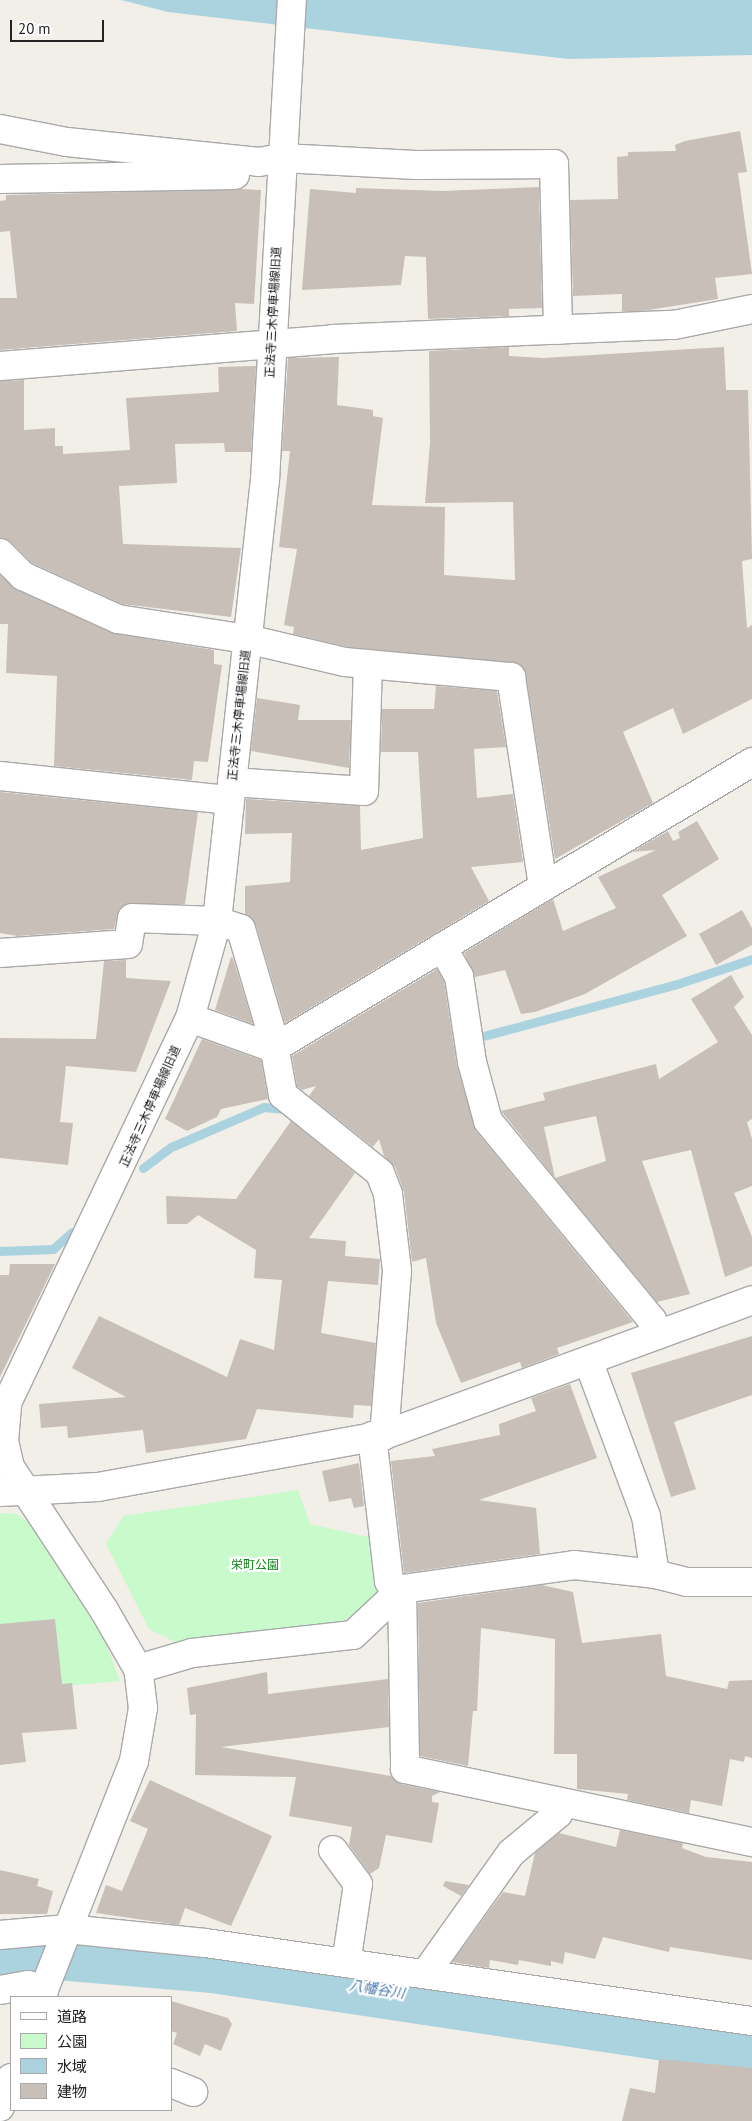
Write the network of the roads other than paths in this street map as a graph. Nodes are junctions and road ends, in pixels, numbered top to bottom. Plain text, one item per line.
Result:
1 (292, 0) edge
2 (0, 129) edge
3 (271, 160) junction
4 (0, 179) edge
5 (752, 309) edge
6 (558, 330) junction
7 (271, 347) junction
8 (0, 366) edge
9 (0, 553) edge
10 (248, 638) junction
11 (368, 664) junction
12 (750, 769) edge
13 (0, 776) edge
14 (231, 791) junction
15 (543, 887) junction
16 (216, 921) junction
17 (442, 947) junction
18 (0, 953) edge
19 (190, 1018) junction
20 (274, 1048) junction
21 (752, 1300) edge
22 (656, 1336) junction
23 (589, 1363) junction
24 (6, 1386) edge
25 (378, 1436) junction
26 (11, 1490) edge
27 (655, 1574) junction
28 (752, 1582) edge
29 (399, 1591) junction
30 (138, 1668) junction
31 (561, 1803) junction
32 (752, 1842) edge
33 (333, 1850) dead end
34 (67, 1929) junction
35 (0, 1935) edge
36 (346, 1963) junction
37 (425, 1974) junction
38 (46, 1985) edge
39 (0, 1990) edge
40 (752, 2021) edge
41 (10, 2081) edge
42 (0, 2108) edge

1 - 3 street, 正法寺三木停車場線旧道
2 - 3 street
3 - 4 street
3 - 6 street
3 - 7 street, 正法寺三木停車場線旧道
5 - 6 street
6 - 7 street
7 - 8 street
7 - 10 street, 正法寺三木停車場線旧道
9 - 10 street
10 - 11 street
10 - 14 street, 正法寺三木停車場線旧道
11 - 14 street
11 - 15 street
12 - 15 street
13 - 14 street
14 - 16 street, 正法寺三木停車場線旧道
15 - 17 street
16 - 18 street
16 - 19 street, 正法寺三木停車場線旧道
16 - 20 street
17 - 20 street
17 - 22 street
19 - 20 street
19 - 24 street, 正法寺三木停車場線旧道
20 - 25 street
21 - 22 street
22 - 23 street
23 - 25 street
23 - 27 street
24 - 26 street
25 - 26 street
25 - 29 street
26 - 30 street
27 - 28 street
27 - 29 street
29 - 30 street
29 - 31 street
30 - 34 street
31 - 32 street
31 - 37 street
33 - 36 street
34 - 35 street
34 - 36 street
34 - 38 street
36 - 37 street
37 - 40 street
38 - 39 street
41 - 42 street

